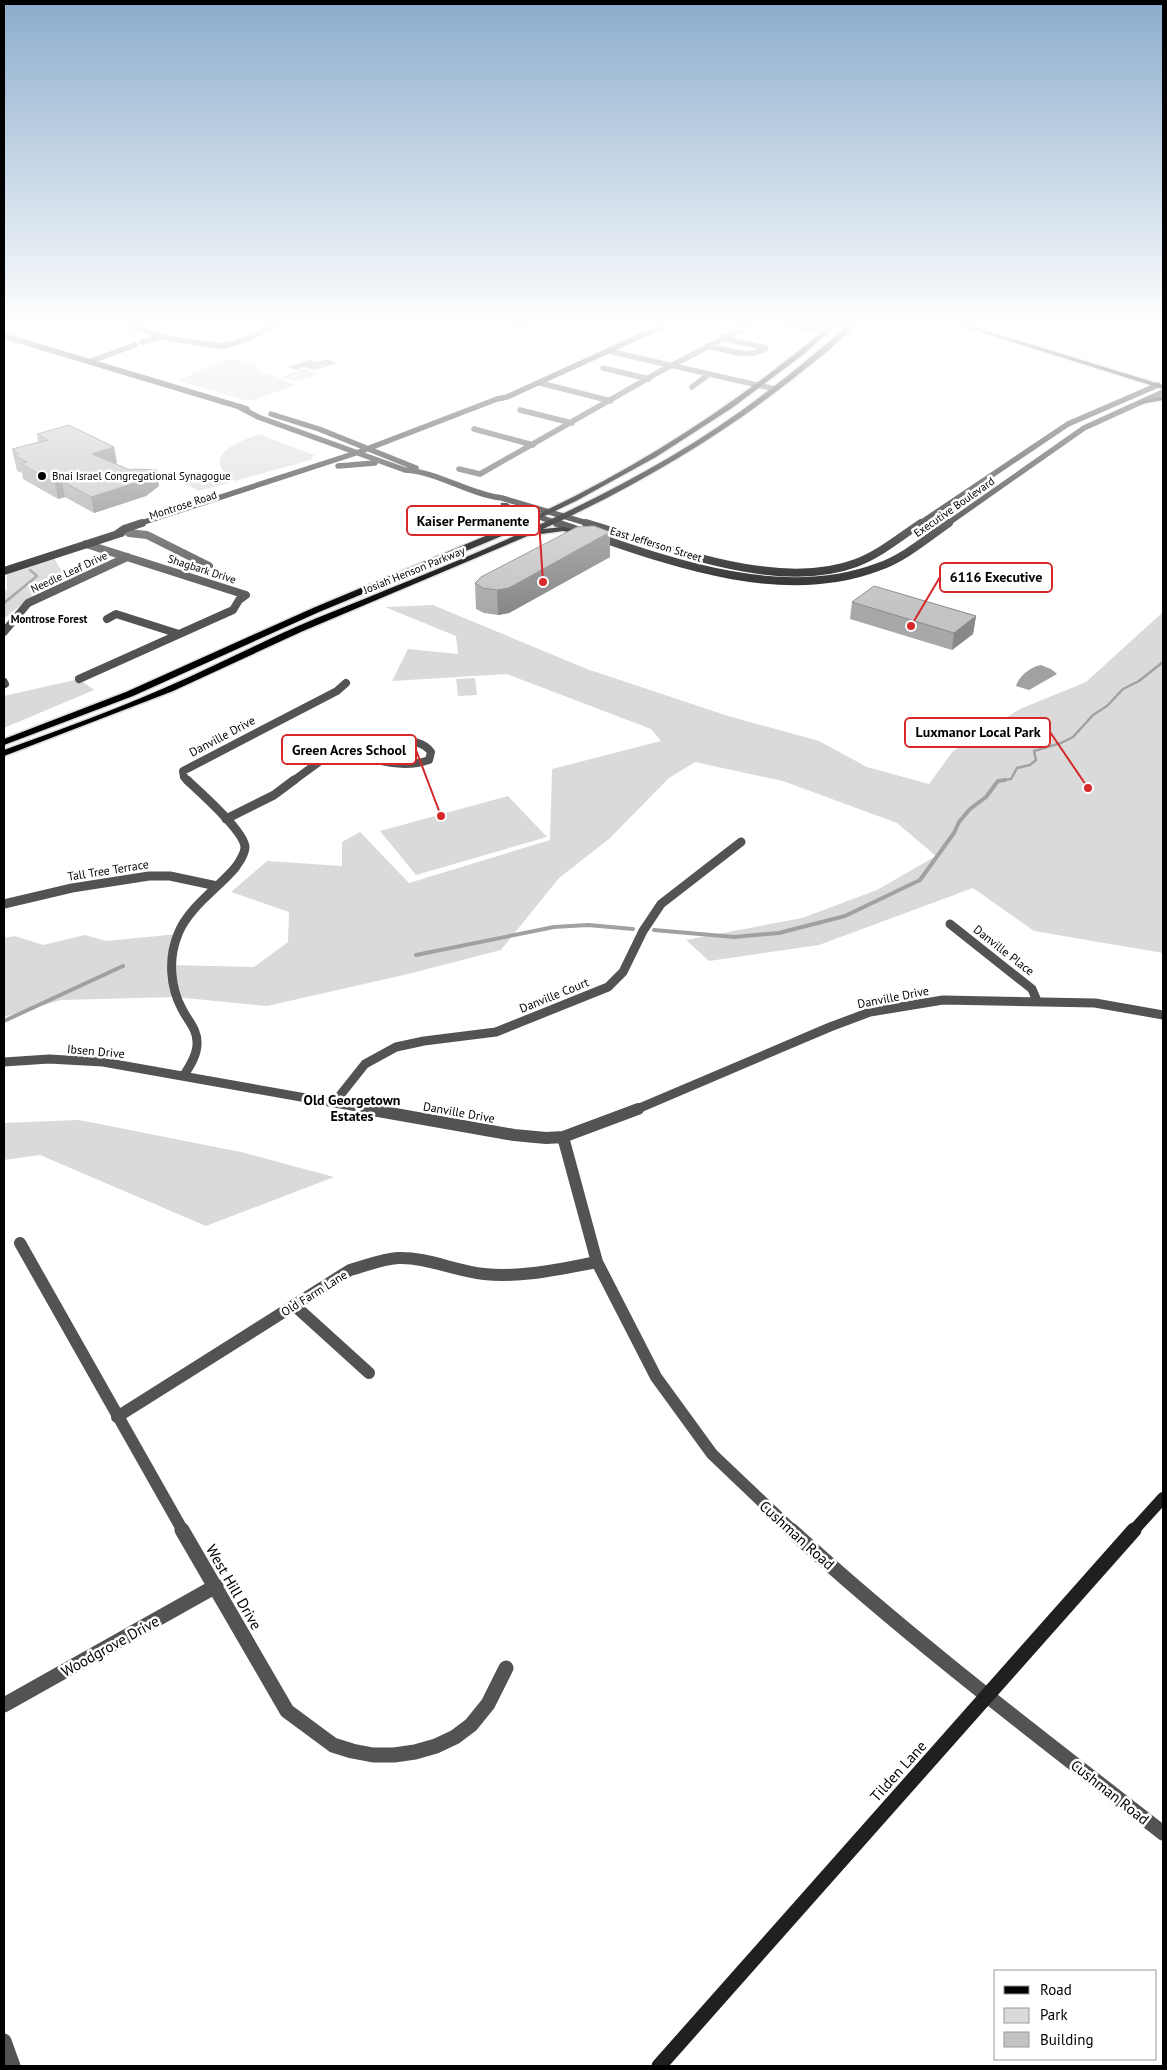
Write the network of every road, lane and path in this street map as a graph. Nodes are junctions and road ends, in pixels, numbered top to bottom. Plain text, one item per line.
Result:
1 (265, 420) edge
2 (285, 420) edge
3 (445, 420) edge
4 (463, 420) edge
5 (558, 420) edge
6 (578, 420) edge
7 (709, 420) edge
8 (731, 420) edge
9 (1078, 420) edge
10 (1099, 420) edge
11 (460, 421) dead end
12 (572, 423) junction
13 (1063, 428) junction
14 (474, 429) dead end
15 (1079, 432) junction
16 (533, 445) junction
17 (392, 448) dead end
18 (1032, 448) junction
19 (370, 449) junction
20 (378, 452) junction
21 (1050, 452) junction
22 (357, 453) junction
23 (366, 456) junction
24 (385, 463) junction
25 (338, 466) junction
26 (459, 469) dead end
27 (418, 471) junction
28 (995, 474) junction
29 (1016, 476) junction
30 (487, 496) junction
31 (504, 505) junction
32 (941, 511) junction
33 (547, 512) junction
34 (958, 516) junction
35 (537, 517) junction
36 (563, 517) junction
37 (552, 522) junction
38 (152, 526) junction
39 (516, 526) junction
40 (129, 533) junction
41 (117, 534) junction
42 (148, 534) junction
43 (906, 534) junction
44 (592, 535) junction
45 (519, 538) junction
46 (925, 540) junction
47 (86, 544) junction
48 (52, 554) junction
49 (688, 554) junction
50 (127, 557) junction
51 (446, 557) junction
52 (676, 561) junction
53 (685, 564) junction
54 (4, 566) edge
55 (209, 566) dead end
56 (4, 571) edge
57 (792, 572) joint
58 (797, 580) joint
59 (396, 590) junction
60 (107, 619) dead end
61 (4, 632) edge
62 (179, 634) junction
63 (79, 679) dead end
64 (346, 683) dead end
65 (4, 742) edge
66 (338, 748) junction
67 (4, 753) edge
68 (226, 819) junction
69 (741, 842) dead end
70 (217, 886) junction
71 (4, 904) edge
72 (950, 924) dead end
73 (1037, 1001) junction
74 (1163, 1015) edge
75 (4, 1062) edge
76 (184, 1075) junction
77 (334, 1103) junction
78 (563, 1137) junction
79 (20, 1242) dead end
80 (596, 1262) junction
81 (294, 1305) junction
82 (369, 1374) dead end
83 (117, 1417) junction
84 (1163, 1498) edge
85 (216, 1586) junction
86 (506, 1668) dead end
87 (988, 1696) junction
88 (4, 1705) edge
89 (1163, 1833) edge
90 (4, 2041) edge
91 (13, 2066) edge
92 (660, 2066) edge

1 - 22 street, East Jefferson Street
2 - 19 street, East Jefferson Street
3 - 19 street, Montrose Road
4 - 11 street, Montrose Road
5 - 12 street
6 - 12 street
7 - 33 main road, Josiah Henson Parkway
8 - 36 main road, Josiah Henson Parkway
9 - 13 street, Executive Boulevard
10 - 15 street, Executive Boulevard
12 - 16 street
13 - 15 street
13 - 18 street, Executive Boulevard
14 - 16 street
15 - 21 street, Executive Boulevard
16 - 26 street
17 - 20 street, Montrose Road
18 - 21 street
18 - 28 street, Executive Boulevard
19 - 20 street, East Jefferson Street
19 - 22 street, Montrose Road
20 - 23 street, Montrose Road
20 - 27 street, East Jefferson Street
21 - 29 street, Executive Boulevard
22 - 23 street, East Jefferson Street
22 - 41 street, Montrose Road
23 - 24 street, East Jefferson Street
23 - 25 street, Montrose Road
24 - 25 street
24 - 27 street, East Jefferson Street
25 - 38 street, Montrose Road
27 - 30 street, East Jefferson Street
28 - 29 street
28 - 32 street, Executive Boulevard
29 - 34 street, Executive Boulevard
30 - 31 street, East Jefferson Street
30 - 33 street, East Jefferson Street
31 - 35 street, East Jefferson Street
31 - 39 main road
32 - 34 street
32 - 43 street, Executive Boulevard
33 - 35 main road, Josiah Henson Parkway
33 - 36 street, East Jefferson Street
34 - 46 street, Executive Boulevard
35 - 37 street, East Jefferson Street
35 - 39 main road, Josiah Henson Parkway
36 - 37 main road, Josiah Henson Parkway
36 - 49 street, East Jefferson Street
37 - 44 street, East Jefferson Street
37 - 45 main road, Josiah Henson Parkway
38 - 40 street, Montrose Road
38 - 42 street
39 - 51 main road, Josiah Henson Parkway
40 - 41 street, Montrose Road
40 - 42 street
41 - 47 street, Montrose Road
42 - 55 street
43 - 46 street
43 - 57 street, Executive Boulevard
44 - 45 main road
44 - 52 street, East Jefferson Street
45 - 59 main road, Josiah Henson Parkway
46 - 58 street, Executive Boulevard
47 - 48 street, Montrose Road
47 - 50 street, Shagbark Drive
48 - 54 street, Montrose Road
48 - 56 street, Montrose Road
49 - 52 street
49 - 53 street
49 - 57 street, East Jefferson Street
50 - 61 street, Needle Leaf Drive
50 - 62 street, Shagbark Drive
51 - 59 main road
51 - 65 main road, Josiah Henson Parkway
52 - 53 street, East Jefferson Street
53 - 58 street, East Jefferson Street
59 - 67 main road, Josiah Henson Parkway
60 - 62 street
62 - 63 street, Shagbark Drive
64 - 68 street, Danville Drive
66 - 66 street
66 - 68 street
68 - 70 street, Danville Drive
69 - 77 street, Danville Court
70 - 71 street, Tall Tree Terrace
70 - 76 street, Danville Drive
72 - 73 street, Danville Place
73 - 74 street, Danville Drive
73 - 78 street, Danville Drive
75 - 76 street, Ibsen Drive
76 - 77 street, Danville Drive
77 - 78 street, Danville Drive
78 - 80 street, Cushman Road
79 - 83 street, West Hill Drive
80 - 81 street, Old Farm Lane
80 - 87 street, Cushman Road
81 - 82 street
81 - 83 street, Old Farm Lane
83 - 85 street, West Hill Drive
84 - 87 street, Tilden Lane
85 - 86 street, West Hill Drive
85 - 88 street, Woodgrove Drive
87 - 89 street, Cushman Road
87 - 92 street, Tilden Lane
90 - 91 street

